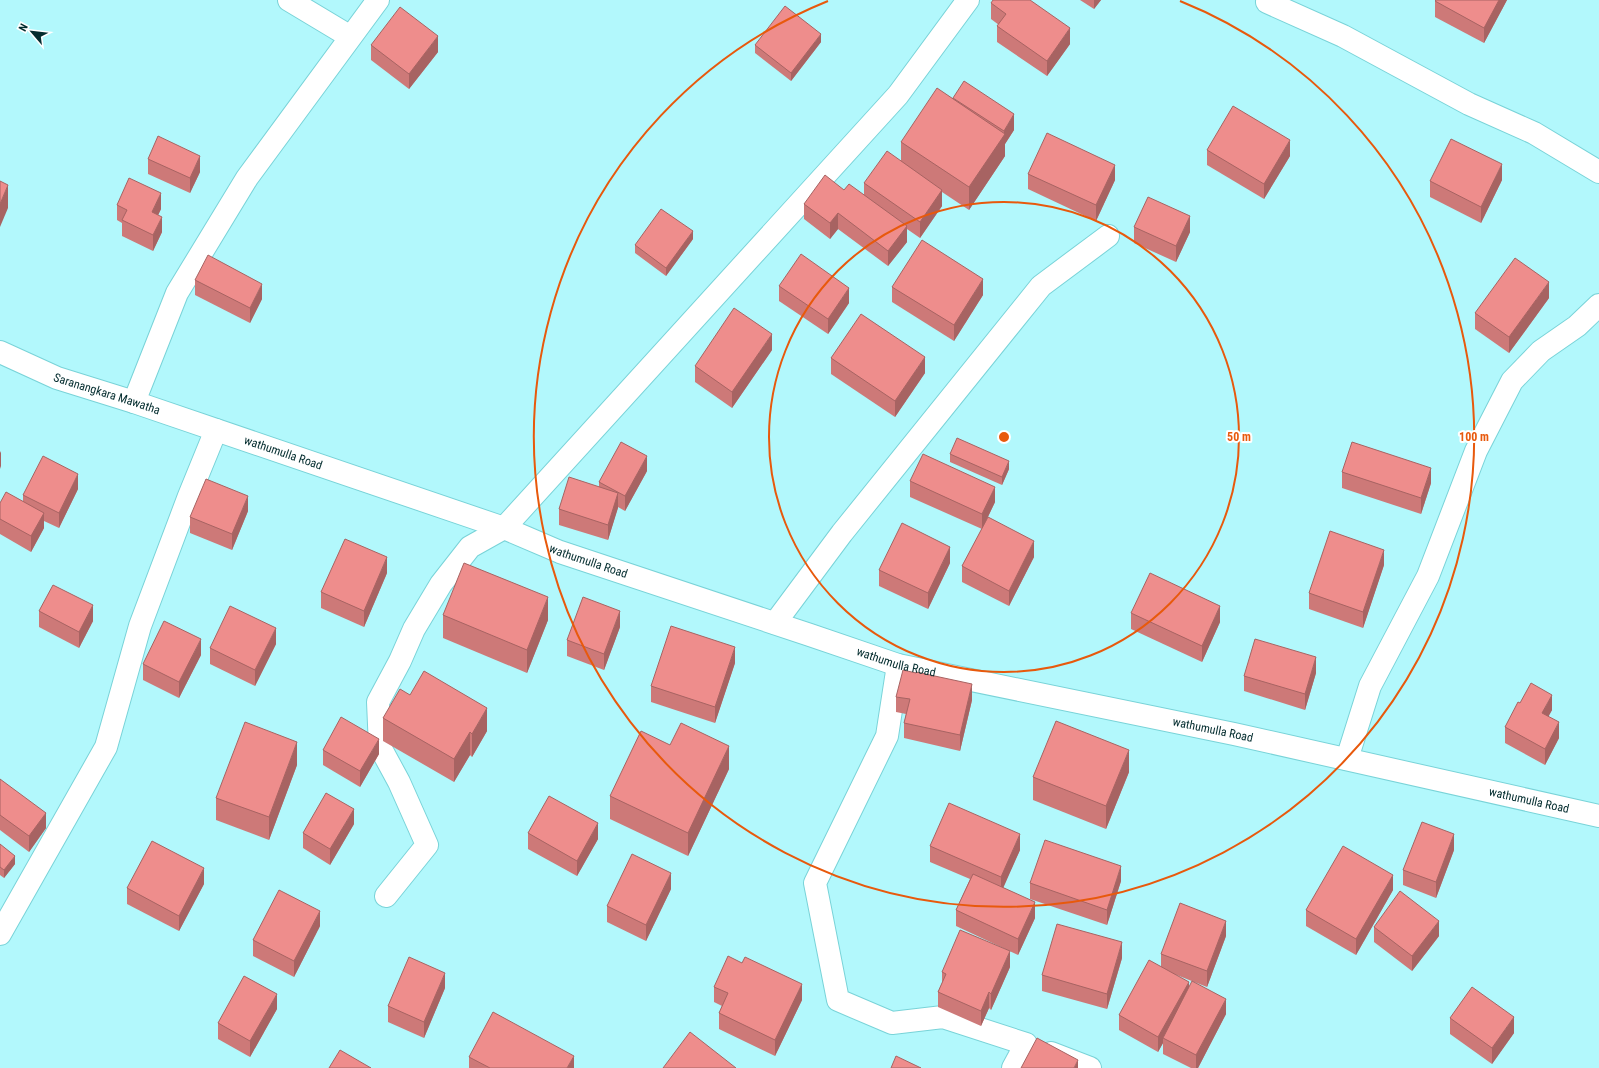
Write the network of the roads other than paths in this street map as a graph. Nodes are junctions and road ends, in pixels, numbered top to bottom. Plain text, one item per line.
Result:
1 (290, 0) edge
2 (378, 0) edge
3 (968, 0) edge
4 (1267, 2) dead end
5 (350, 36) junction
6 (1599, 172) edge
7 (1108, 236) dead end
8 (1599, 305) edge
9 (0, 352) edge
10 (134, 402) junction
11 (216, 430) junction
12 (504, 528) junction
13 (775, 623) junction
14 (898, 665) junction
15 (1347, 759) junction
16 (1599, 816) edge
17 (386, 896) dead end
18 (0, 934) edge
19 (1026, 1044) junction
20 (1013, 1068) edge
21 (1090, 1068) edge

1 - 5 street
2 - 5 street
3 - 12 street
4 - 6 street
5 - 10 street
7 - 13 street
8 - 15 street
9 - 10 street, Saranangkara Mawatha
10 - 11 street, Saranangkara Mawatha
11 - 12 street, wathumulla Road
11 - 18 street
12 - 13 street, wathumulla Road
12 - 17 street
13 - 14 street, wathumulla Road
14 - 15 street, wathumulla Road
14 - 19 street
15 - 16 street, wathumulla Road
19 - 20 street
19 - 21 street

